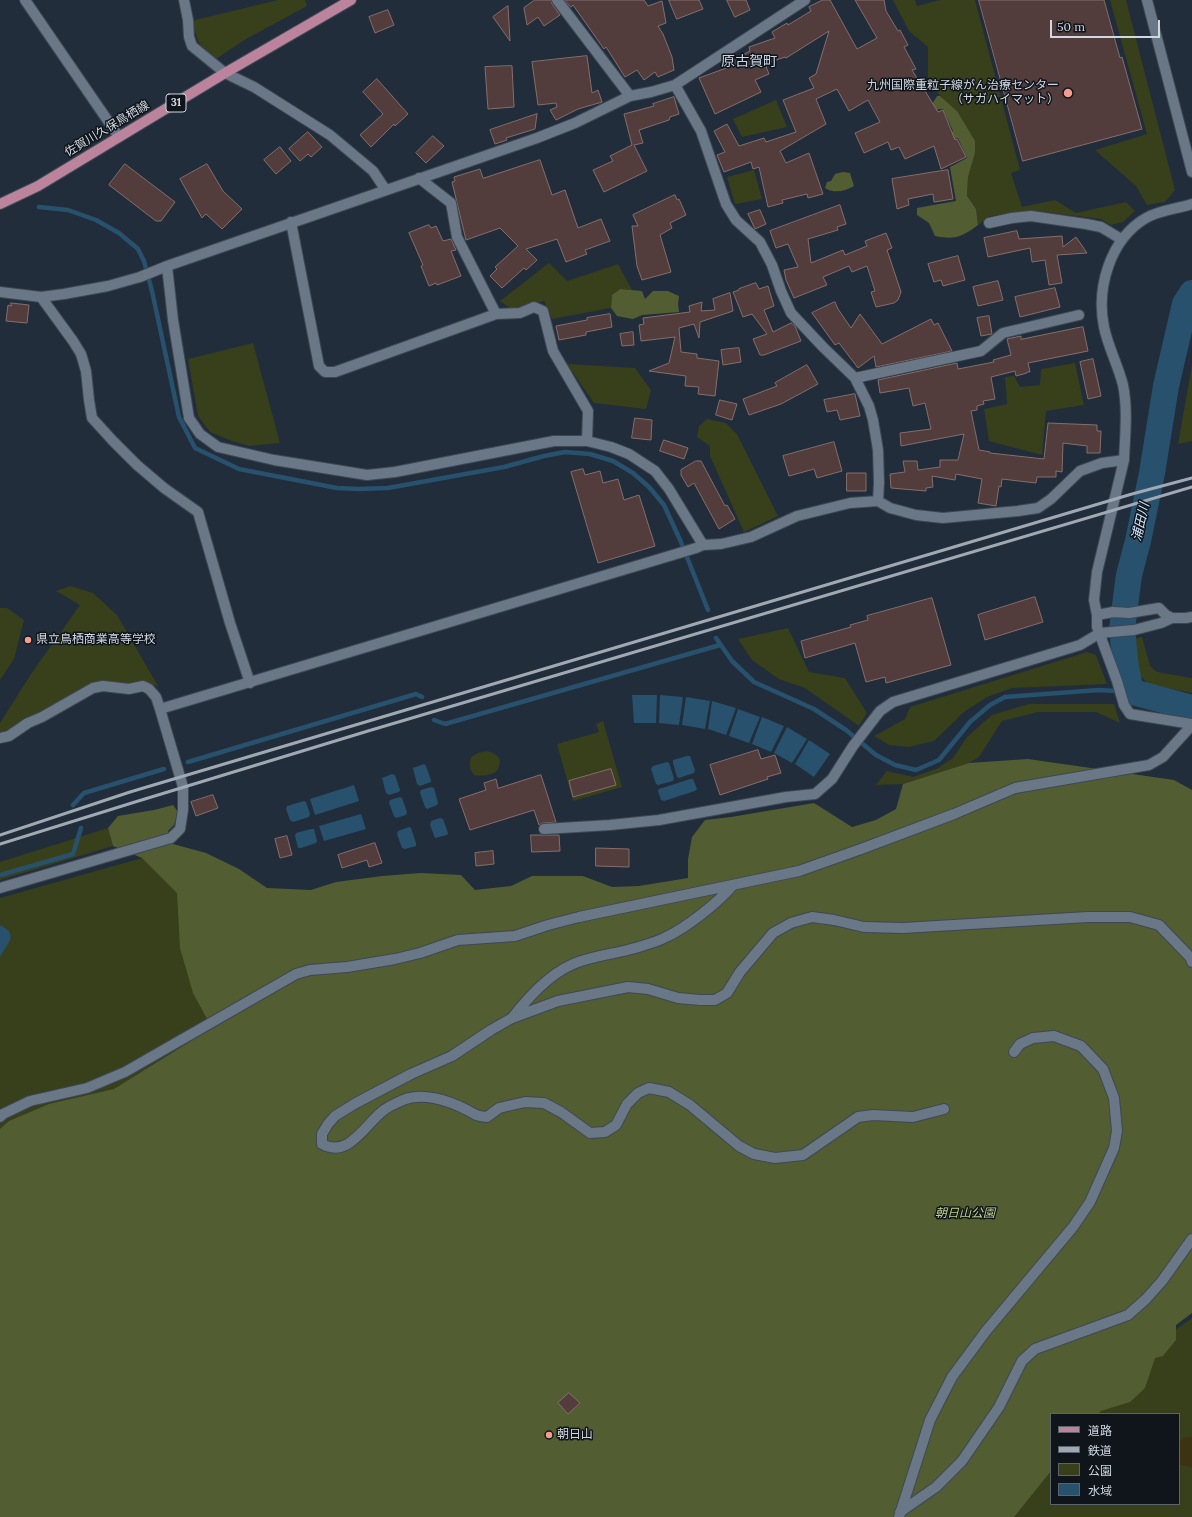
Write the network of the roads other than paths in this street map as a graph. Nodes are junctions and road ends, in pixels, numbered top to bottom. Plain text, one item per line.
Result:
1 (25, 0) edge
2 (184, 0) edge
3 (351, 0) edge
4 (557, 0) edge
5 (805, 0) edge
6 (1147, 0) edge
7 (225, 73) junction
8 (675, 85) junction
9 (630, 96) junction
10 (119, 137) junction
11 (1192, 172) edge
12 (419, 178) junction
13 (385, 189) junction
14 (0, 204) edge
15 (1192, 204) edge
16 (291, 222) junction
17 (989, 223) dead end
18 (1121, 239) junction
19 (164, 267) junction
20 (0, 292) edge
21 (41, 297) junction
22 (496, 314) junction
23 (1080, 314) dead end
24 (855, 378) junction
25 (587, 441) junction
26 (1124, 460) junction
27 (878, 501) junction
28 (700, 546) junction
29 (1097, 615) junction
30 (1192, 617) edge
31 (1172, 618) junction
32 (1100, 633) junction
33 (250, 682) junction
34 (160, 709) junction
35 (1192, 725) edge
36 (0, 738) edge
37 (544, 830) dead end
38 (733, 885) junction
39 (0, 888) edge
40 (1192, 962) edge
41 (512, 1018) junction
42 (1014, 1052) dead end
43 (944, 1109) dead end
44 (0, 1117) edge
45 (1192, 1238) edge
46 (899, 1515) edge

1 - 10 street
2 - 7 street
3 - 7 main road, 佐賀川久保鳥栖線 / 31
4 - 9 street
5 - 8 street
6 - 11 street
7 - 10 main road, 佐賀川久保鳥栖線 / 31
7 - 13 street
8 - 9 street
8 - 24 street
9 - 12 street
10 - 14 main road, 佐賀川久保鳥栖線 / 31
12 - 13 street
12 - 22 street
13 - 16 street
15 - 18 street
16 - 19 street
16 - 22 street
17 - 18 street
18 - 26 street
19 - 21 street
19 - 25 street
20 - 21 street
21 - 33 street
22 - 25 street
23 - 24 street
24 - 27 street
25 - 28 street
26 - 27 street
26 - 29 street
27 - 28 street
28 - 33 street
29 - 31 street
29 - 32 street
30 - 31 street
31 - 32 street
32 - 35 street
32 - 37 street
33 - 34 street
34 - 36 street
34 - 39 street
35 - 38 street
38 - 41 street
38 - 44 street
40 - 41 street
41 - 43 street
42 - 46 street
45 - 46 street

